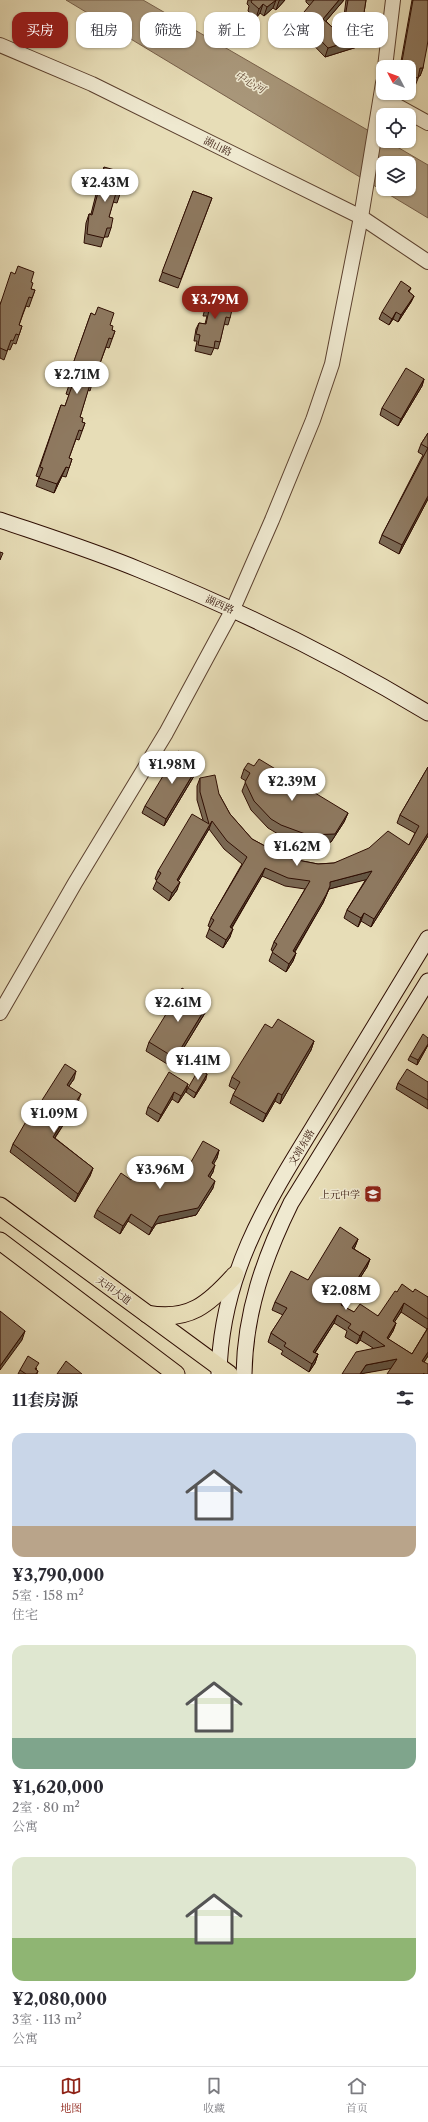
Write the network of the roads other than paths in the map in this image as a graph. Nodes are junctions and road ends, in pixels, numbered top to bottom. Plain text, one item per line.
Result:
1 (393, 0) edge
2 (0, 45) edge
3 (386, 60) edge
4 (380, 100) edge
5 (396, 100) edge
6 (428, 123) edge
7 (361, 217) junction
8 (428, 262) edge
9 (0, 520) edge
10 (233, 609) junction
11 (428, 713) edge
12 (428, 938) edge
13 (428, 981) edge
14 (0, 1013) edge
15 (0, 1206) edge
16 (0, 1241) edge
17 (235, 1275) junction
18 (147, 1314) junction
19 (222, 1372) edge
20 (176, 1374) edge
21 (244, 1374) edge

1 - 3 street
2 - 7 street, 湖山路
4 - 7 street
5 - 6 street
7 - 8 street, 湖山路
7 - 10 street
9 - 10 main road, 湖西路
10 - 11 main road, 湖西路
10 - 14 street
12 - 17 main road, 文靖东路
13 - 21 main road, 文靖东路
15 - 18 main road, 天印大道
16 - 20 main road
17 - 18 main road
17 - 19 main road, 文靖东路
18 - 19 main road, 天印大道

